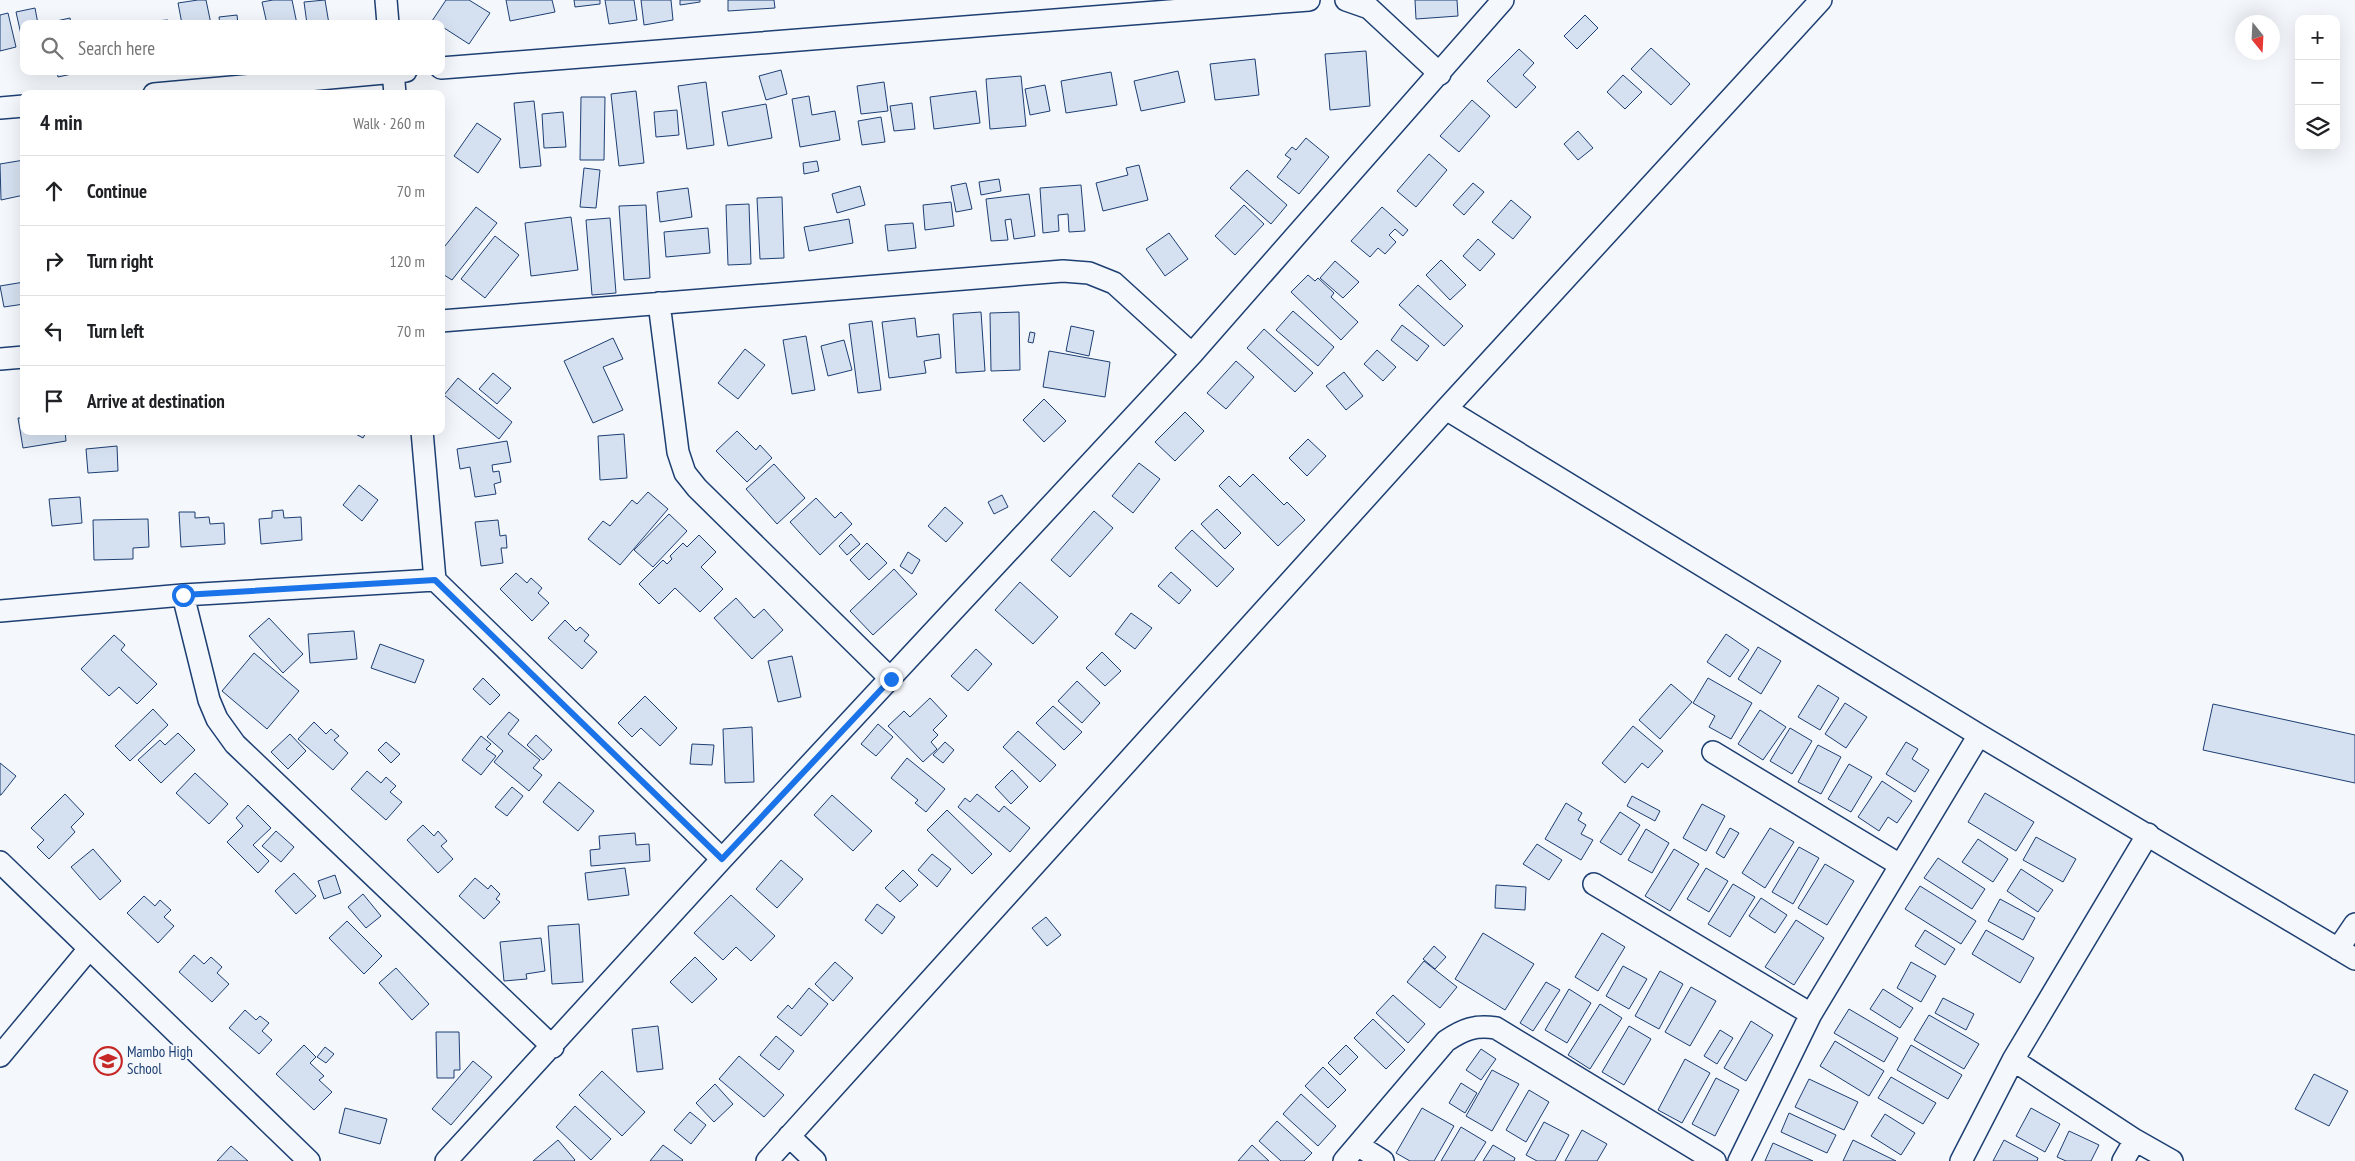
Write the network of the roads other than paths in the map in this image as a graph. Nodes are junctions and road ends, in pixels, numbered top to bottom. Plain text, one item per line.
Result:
1 (386, 0) edge
2 (1309, 0) edge
3 (1346, 0) edge
4 (1503, 0) edge
5 (1821, 0) edge
6 (388, 20) edge
7 (445, 68) edge
8 (1440, 74) junction
9 (364, 75) edge
10 (397, 75) edge
11 (198, 90) edge
12 (395, 90) edge
13 (20, 106) edge
14 (0, 108) edge
15 (659, 303) junction
16 (445, 321) edge
17 (1192, 354) junction
18 (20, 357) edge
19 (0, 359) edge
20 (1446, 409) junction
21 (422, 435) edge
22 (435, 580) junction
23 (183, 595) junction
24 (0, 611) edge
25 (891, 679) junction
26 (1979, 735) junction
27 (1713, 752) dead end
28 (2148, 834) junction
29 (722, 859) junction
30 (0, 862) edge
31 (1900, 865) junction
32 (1594, 884) dead end
33 (2355, 924) edge
34 (89, 949) junction
35 (2346, 954) edge
36 (1812, 1014) junction
37 (553, 1047) junction
38 (0, 1056) edge
39 (2014, 1060) junction
40 (789, 1136) junction
41 (2135, 1140) junction
42 (1352, 1154) edge
43 (309, 1161) edge
44 (446, 1161) edge
45 (767, 1161) edge
46 (815, 1161) edge
47 (1383, 1161) edge
48 (1715, 1161) edge
49 (1739, 1161) edge
50 (1961, 1161) edge
51 (2124, 1161) edge
52 (2172, 1161) edge

1 - 6 street
2 - 7 street
3 - 8 street
4 - 8 street
5 - 20 street
8 - 17 street
9 - 11 street
10 - 12 street
13 - 14 street
15 - 16 street
15 - 17 street
15 - 25 street
17 - 25 street
18 - 19 street
20 - 26 street
20 - 40 street
21 - 22 street
22 - 23 street
22 - 29 street
23 - 24 street
23 - 37 street
25 - 29 street
26 - 28 street
26 - 31 street
27 - 31 street
28 - 35 street
28 - 39 street
29 - 37 street
30 - 34 street
31 - 36 street
32 - 36 street
33 - 35 street
34 - 38 street
34 - 43 street
36 - 49 street
37 - 44 street
39 - 41 street
39 - 50 street
40 - 45 street
40 - 46 street
41 - 51 street
41 - 52 street
42 - 47 street
42 - 48 street

